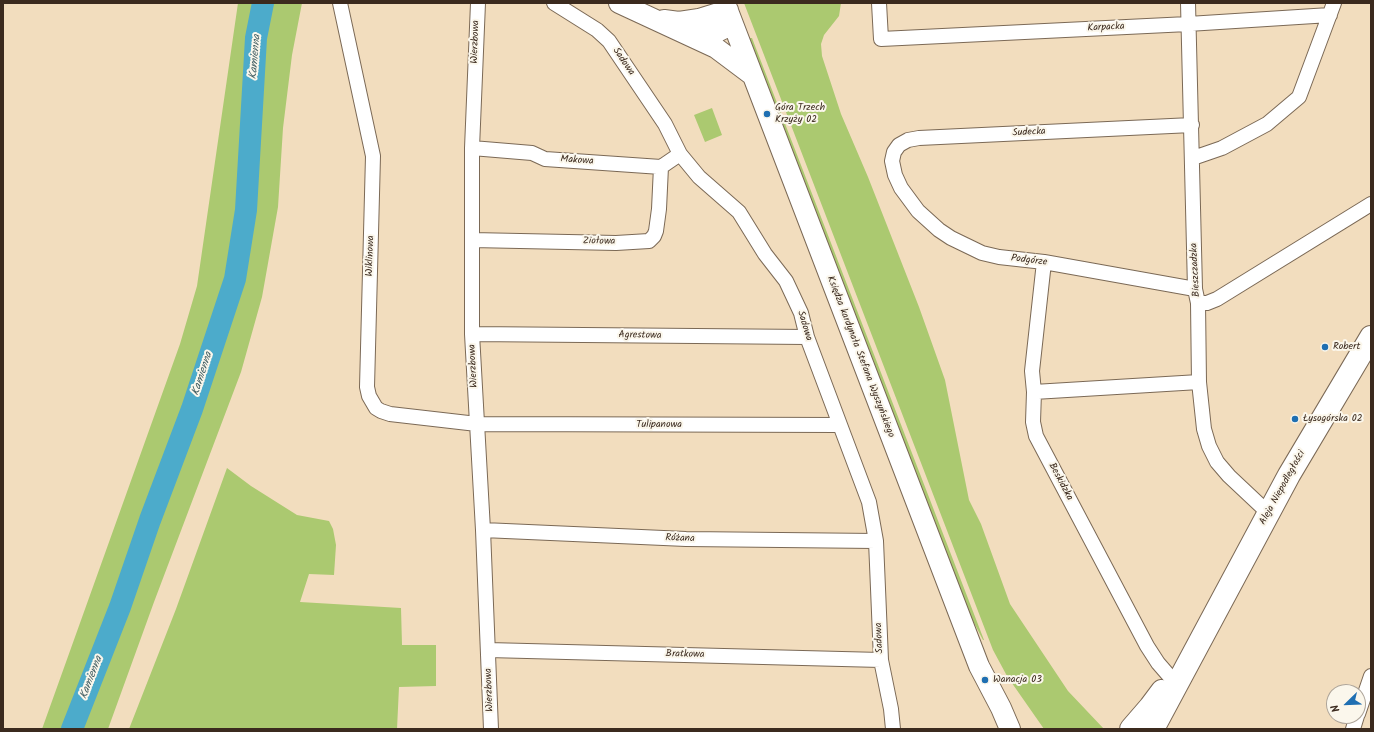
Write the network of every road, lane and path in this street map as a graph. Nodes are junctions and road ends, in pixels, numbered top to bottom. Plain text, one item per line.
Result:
1 (340, 3) edge
2 (478, 3) edge
3 (554, 3) edge
4 (620, 3) edge
5 (879, 3) edge
6 (1188, 3) edge
7 (1332, 9) edge
8 (728, 12) edge
9 (656, 20) junction
10 (1188, 24) junction
11 (695, 38) junction
12 (752, 75) junction
13 (1192, 125) junction
14 (472, 148) junction
15 (680, 154) junction
16 (1192, 158) junction
17 (661, 167) junction
18 (895, 175) joint
19 (1371, 204) edge
20 (472, 240) junction
21 (1044, 262) junction
22 (1195, 289) junction
23 (1198, 303) junction
24 (472, 334) junction
25 (807, 337) junction
26 (1371, 337) edge
27 (1199, 382) junction
28 (1034, 392) junction
29 (477, 424) junction
30 (840, 425) junction
31 (1270, 510) junction
32 (483, 530) junction
33 (876, 541) junction
34 (1201, 642) junction
35 (488, 650) junction
36 (881, 660) junction
37 (1371, 676) edge
38 (1171, 678) junction
39 (1366, 691) edge
40 (1001, 708) junction
41 (491, 729) edge
42 (893, 729) edge
43 (1010, 729) edge
44 (1022, 729) edge
45 (1131, 729) edge
46 (1154, 729) edge

1 - 29 street, Wiklinowa
2 - 14 street, Wierzbowa
3 - 15 street, Sadowa
4 - 9 main road
5 - 10 street, Karpacka
6 - 10 street, Bieszczadzka
7 - 10 street, Karpacka
7 - 16 street
8 - 9 main road
8 - 11 main road
8 - 12 main road, Księdza kardynała Stefana Wyszyńskiego
9 - 11 main road
10 - 13 street, Bieszczadzka
11 - 12 main road
12 - 40 main road, Księdza kardynała Stefana Wyszyńskiego
13 - 16 street, Bieszczadzka
13 - 18 street, Sudecka
14 - 17 street, Makowa
14 - 20 street, Wierzbowa
15 - 17 street
15 - 25 street, Sadowa
16 - 22 street, Bieszczadzka
17 - 20 street, Ziołowa
18 - 21 street, Podgórze
19 - 23 street
20 - 24 street, Wierzbowa
21 - 22 street, Podgórze
21 - 28 street, Beskidzka
22 - 23 street, Bieszczadzka
23 - 27 street, Bieszczadzka
24 - 25 street, Agrestowa
24 - 29 street, Wierzbowa
25 - 30 street, Sadowa
26 - 31 main road, Aleja Niepodległości
27 - 28 street
27 - 31 street, Bieszczadzka
28 - 38 street, Beskidzka
29 - 30 street, Tulipanowa
29 - 32 street, Wierzbowa
30 - 33 street, Sadowa
31 - 34 main road, Aleja Niepodległości
32 - 33 street, Różana
32 - 35 street, Wierzbowa
33 - 36 street, Sadowa
34 - 38 main road, Aleja Niepodległości
34 - 46 main road, Aleja Niepodległości
35 - 36 street, Bratkowa
35 - 41 street, Wierzbowa
36 - 42 street, Sadowa
37 - 39 street
38 - 45 main road, Aleja Niepodległości
40 - 43 main road, Księdza kardynała Stefana Wyszyńskiego
40 - 44 main road, Księdza kardynała Stefana Wyszyńskiego

